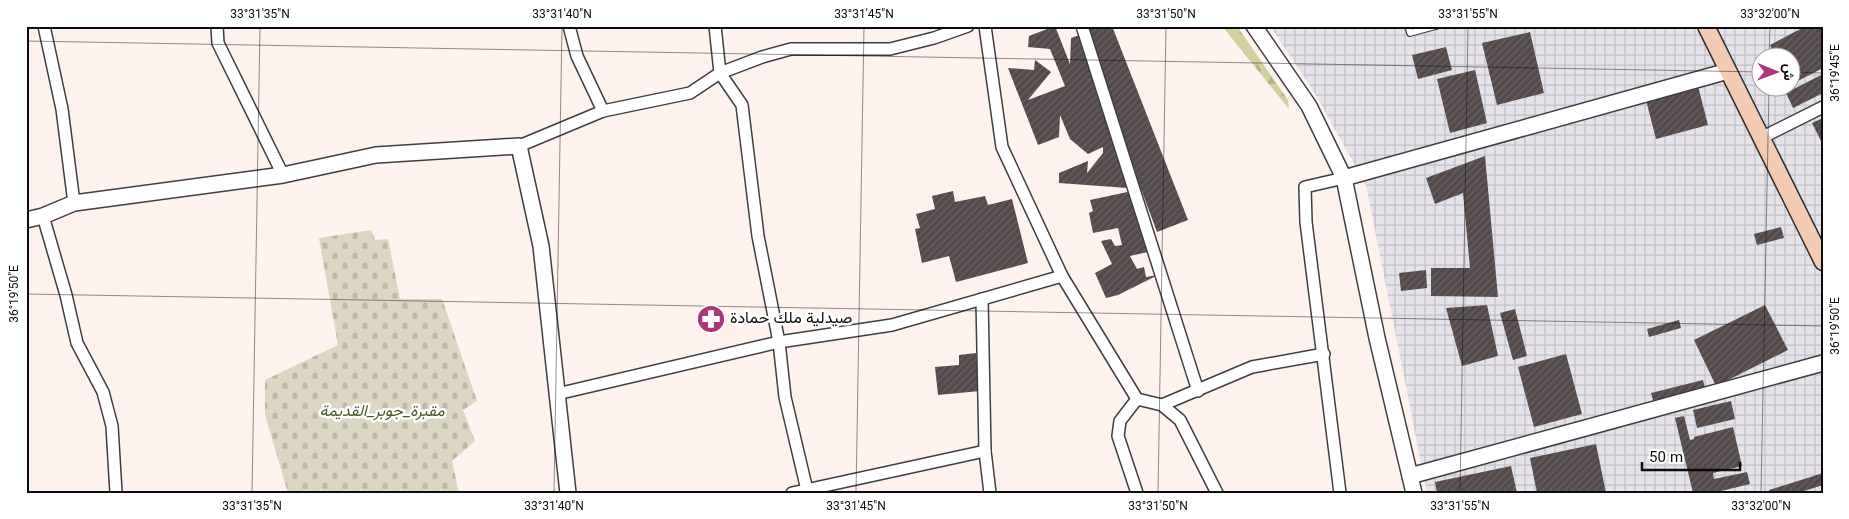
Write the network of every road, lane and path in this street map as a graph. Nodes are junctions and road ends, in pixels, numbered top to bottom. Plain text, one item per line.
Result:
1 (44, 26) edge
2 (217, 26) edge
3 (569, 26) edge
4 (715, 26) edge
5 (968, 26) edge
6 (985, 26) edge
7 (1082, 26) edge
8 (1254, 26) edge
9 (1408, 26) edge
10 (1436, 26) edge
11 (1706, 26) edge
12 (1728, 71) junction
13 (720, 73) junction
14 (1823, 107) edge
15 (604, 110) junction
16 (1762, 138) junction
17 (519, 146) junction
18 (283, 175) junction
19 (1344, 178) junction
20 (74, 202) junction
21 (43, 216) junction
22 (26, 220) edge
23 (1823, 262) edge
24 (1062, 276) junction
25 (982, 299) junction
26 (779, 342) junction
27 (1324, 354) junction
28 (1823, 363) edge
29 (1198, 390) junction
30 (557, 394) junction
31 (1137, 399) junction
32 (1162, 405) junction
33 (985, 452) junction
34 (1410, 476) junction
35 (829, 489) edge
36 (807, 490) junction
37 (116, 493) edge
38 (568, 493) edge
39 (792, 493) edge
40 (990, 493) edge
41 (1137, 493) edge
42 (1217, 493) edge
43 (1340, 493) edge
44 (1414, 493) edge

1 - 20 street
2 - 18 street
3 - 15 street
4 - 13 street
5 - 13 street
6 - 24 street
7 - 29 street
8 - 19 street
9 - 10 lane
11 - 12 main road
12 - 16 main road
12 - 19 street
13 - 15 street
13 - 26 street
14 - 16 street
15 - 17 street
16 - 23 main road
17 - 18 street
17 - 30 street
18 - 20 street
19 - 27 street
19 - 34 street
20 - 21 street
21 - 22 street
21 - 37 street
24 - 25 street
24 - 31 street
25 - 26 street
25 - 33 street
26 - 30 street
26 - 36 street
27 - 29 street
27 - 43 street
28 - 34 street
29 - 32 street
30 - 38 street
31 - 32 street
31 - 41 street
32 - 42 street
33 - 35 street
33 - 40 street
34 - 44 street
35 - 36 street
36 - 39 street

